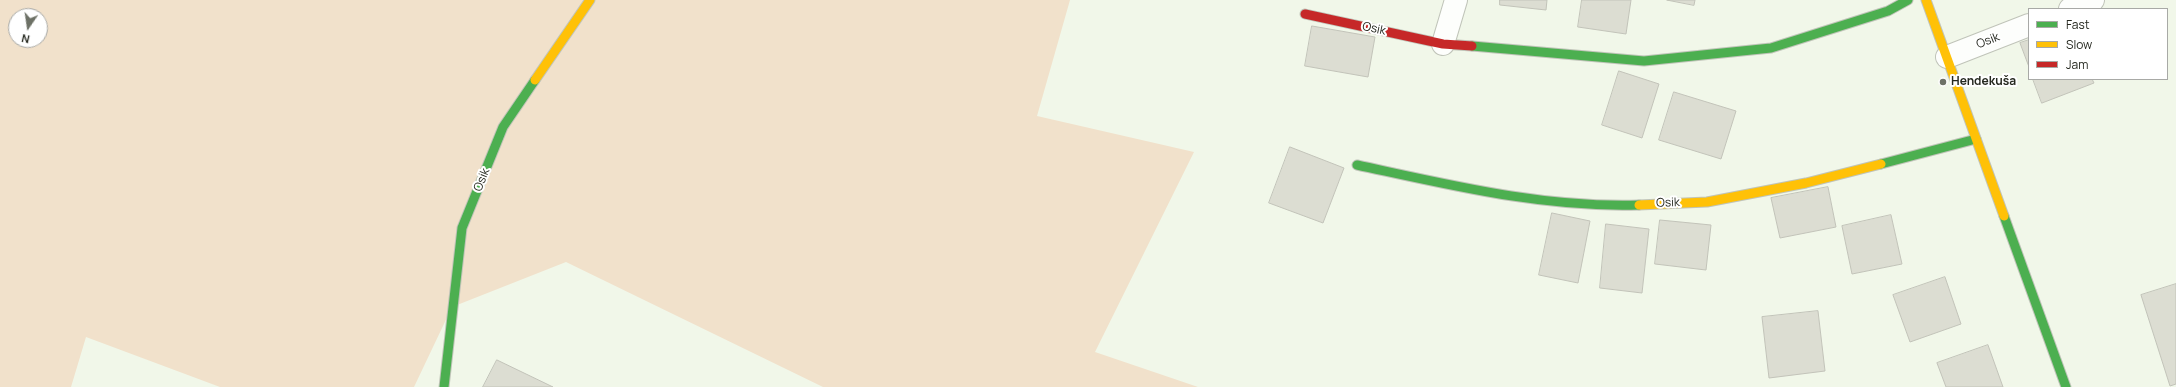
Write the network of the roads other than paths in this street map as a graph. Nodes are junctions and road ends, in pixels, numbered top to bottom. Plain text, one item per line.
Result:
1 (590, 0) edge
2 (1456, 0) edge
3 (1908, 0) edge
4 (1926, 0) edge
5 (2092, 0) edge
6 (2072, 8) edge
7 (1305, 14) dead end
8 (2028, 25) edge
9 (1443, 44) junction
10 (1947, 58) junction
11 (1976, 139) junction
12 (1357, 165) dead end
13 (444, 387) edge
14 (2066, 387) edge

1 - 13 street, Osik
2 - 9 street
3 - 9 street, Osik
4 - 10 street
5 - 6 street
7 - 9 street, Osik
8 - 10 street, Osik
10 - 11 street
11 - 12 street, Osik
11 - 14 street

